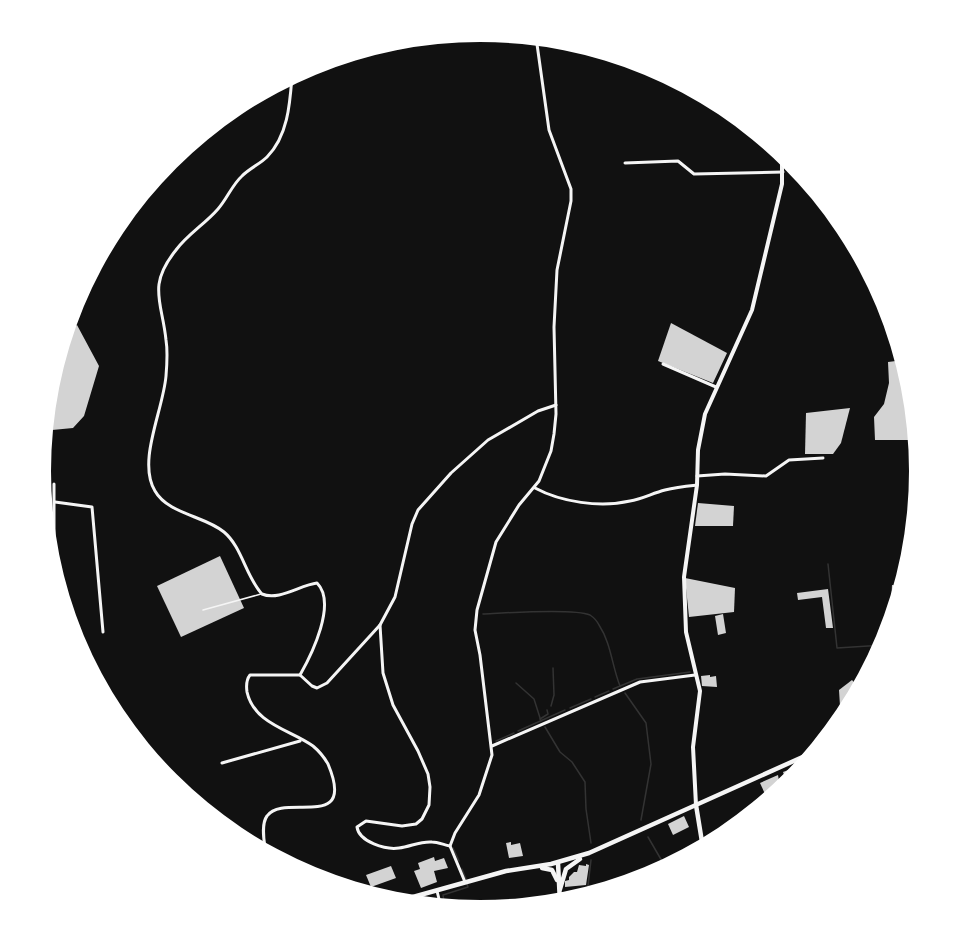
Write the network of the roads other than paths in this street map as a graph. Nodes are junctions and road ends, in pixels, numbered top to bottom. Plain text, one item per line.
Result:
1 (537, 46) edge
2 (291, 86) edge
3 (625, 163) dead end
4 (783, 167) edge
5 (783, 172) junction
6 (663, 364) dead end
7 (716, 387) junction
8 (556, 405) junction
9 (823, 458) dead end
10 (697, 476) junction
11 (54, 484) dead end
12 (697, 485) junction
13 (535, 488) junction
14 (54, 502) junction
15 (53, 512) edge
16 (262, 594) junction
17 (203, 610) dead end
18 (380, 625) junction
19 (103, 632) dead end
20 (300, 675) junction
21 (695, 675) junction
22 (301, 740) junction
23 (492, 746) junction
24 (798, 759) edge
25 (222, 763) dead end
26 (696, 805) junction
27 (702, 839) edge
28 (265, 842) edge
29 (450, 846) junction
30 (601, 848) junction
31 (558, 863) junction
32 (536, 867) junction
33 (465, 882) junction
34 (560, 889) junction
35 (436, 890) junction
36 (560, 893) edge
37 (419, 895) edge
38 (438, 897) edge

1 - 8 street
2 - 16 street
3 - 5 street
4 - 5 street
5 - 7 street
6 - 7 street
7 - 10 street
8 - 13 street
8 - 18 street
9 - 10 street
10 - 12 street
11 - 14 street
12 - 13 street
12 - 21 street
13 - 23 street
14 - 15 street
14 - 19 street
16 - 17 lane
16 - 20 street
18 - 20 street
18 - 29 street
20 - 22 street
21 - 23 street
21 - 26 street
22 - 25 street
22 - 28 street
23 - 29 street
24 - 26 main road
26 - 27 main road
26 - 30 main road
29 - 33 street
30 - 31 main road
30 - 34 main road
31 - 32 main road
31 - 34 main road
32 - 33 main road
32 - 34 main road
33 - 35 main road
34 - 36 main road
35 - 37 main road
35 - 38 street

